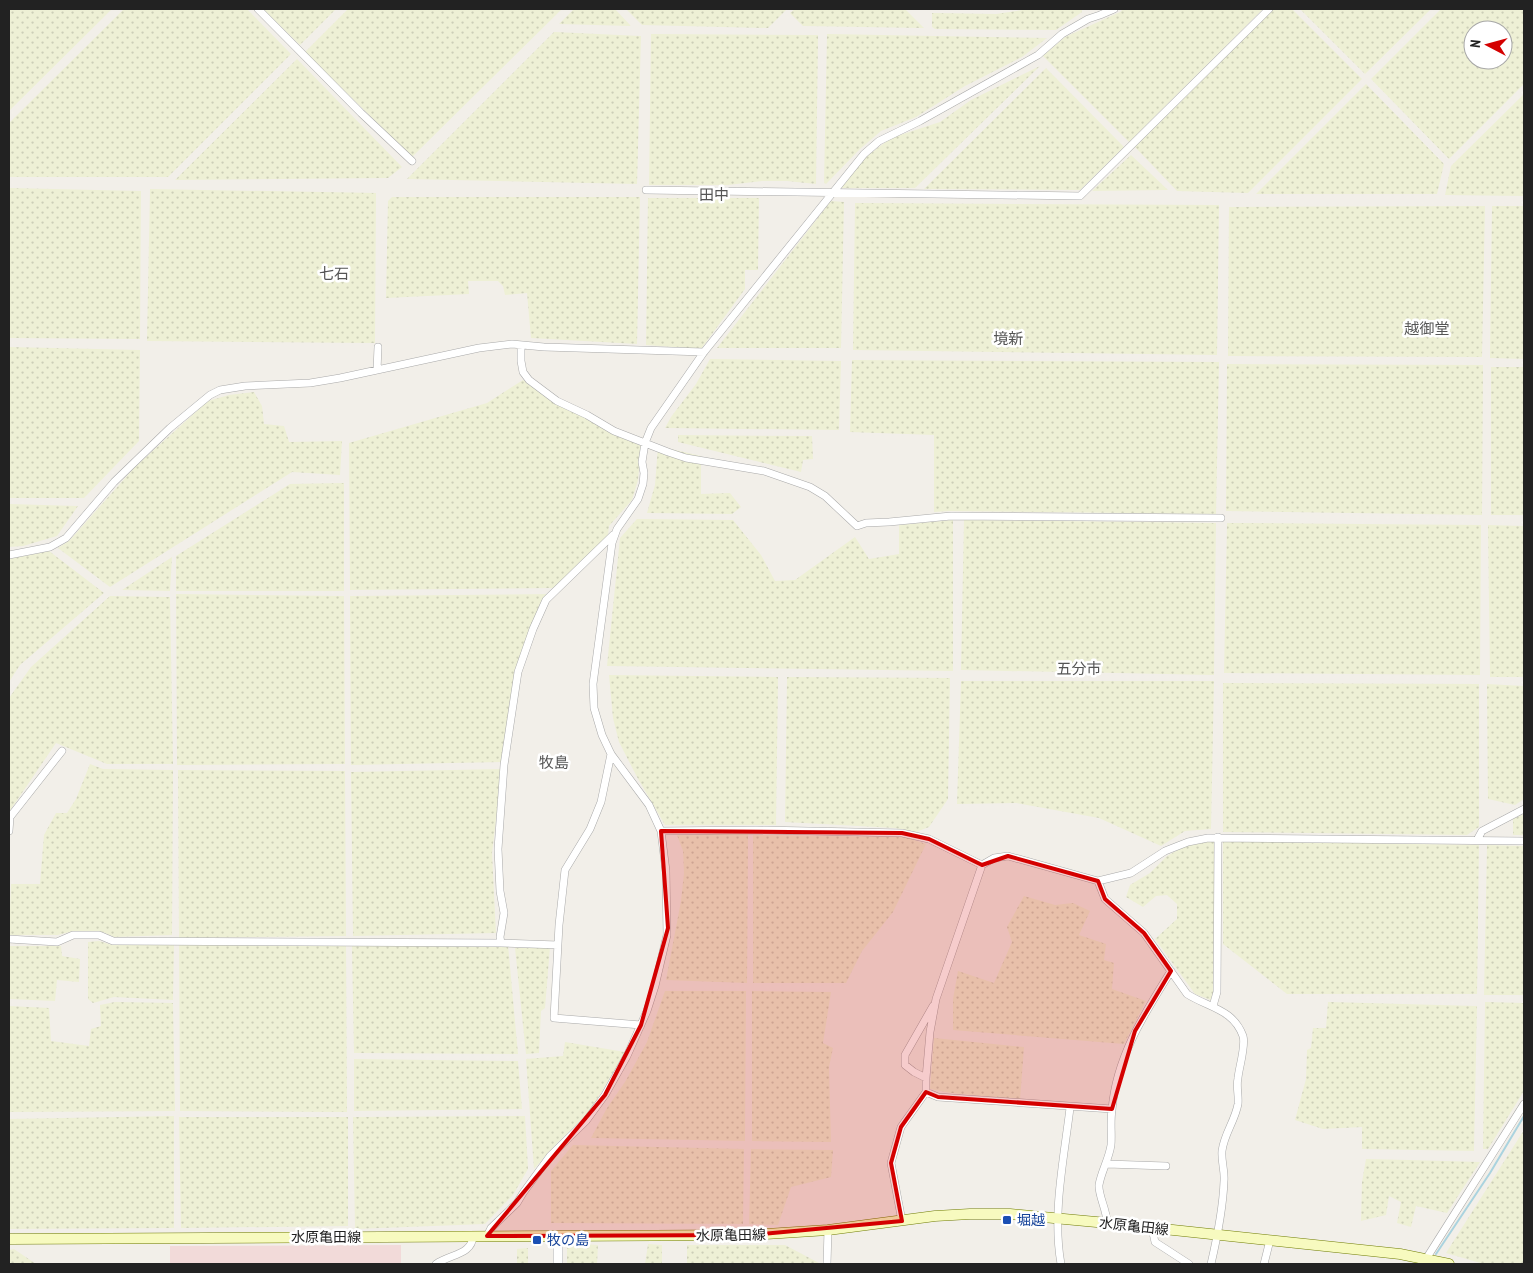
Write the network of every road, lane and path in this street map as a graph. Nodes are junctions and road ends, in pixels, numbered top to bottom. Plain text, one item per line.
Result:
1 (258, 9) edge
2 (1114, 9) edge
3 (1269, 9) edge
4 (412, 161) dead end
5 (646, 190) dead end
6 (832, 192) junction
7 (521, 345) junction
8 (378, 347) dead end
9 (704, 352) junction
10 (377, 370) junction
11 (645, 444) junction
12 (1221, 518) dead end
13 (615, 533) junction
14 (9, 555) edge
15 (62, 751) dead end
16 (611, 754) junction
17 (1524, 809) edge
18 (9, 830) edge
19 (661, 831) junction
20 (1218, 837) junction
21 (1477, 840) junction
22 (1524, 841) edge
23 (982, 865) junction
24 (1098, 881) junction
25 (9, 939) edge
26 (500, 942) junction
27 (558, 945) junction
28 (1171, 971) junction
29 (936, 999) junction
30 (1213, 1006) junction
31 (641, 1025) junction
32 (926, 1078) junction
33 (926, 1092) junction
34 (1524, 1104) edge
35 (1070, 1108) junction
36 (1112, 1110) junction
37 (1107, 1164) junction
38 (1166, 1166) dead end
39 (1058, 1218) junction
40 (902, 1221) junction
41 (1107, 1223) junction
42 (1154, 1228) junction
43 (828, 1230) junction
44 (1217, 1234) junction
45 (473, 1236) junction
46 (487, 1236) junction
47 (558, 1237) junction
48 (9, 1239) edge
49 (1270, 1240) junction
50 (1424, 1262) edge
51 (436, 1264) edge
52 (558, 1264) edge
53 (827, 1264) edge
54 (1060, 1264) edge
55 (1189, 1264) edge
56 (1211, 1264) edge
57 (1264, 1264) edge
58 (1449, 1264) edge

1 - 4 street
2 - 6 street
3 - 6 street
5 - 6 street
6 - 9 street
7 - 9 street
7 - 10 street
7 - 11 street
8 - 10 street
9 - 11 street
10 - 14 street
11 - 12 street
11 - 13 street
13 - 16 street
13 - 26 street
15 - 18 street
16 - 19 street
16 - 27 street
17 - 21 street
19 - 23 street
19 - 31 street
20 - 21 street
20 - 24 street
20 - 30 street
21 - 22 street
23 - 24 street
23 - 29 street
24 - 28 street
25 - 26 street
26 - 27 street
27 - 31 street
28 - 30 street
28 - 36 street
29 - 32 street
29 - 32 street
30 - 44 street
31 - 46 street
32 - 33 street
33 - 35 street
33 - 40 street
34 - 50 street
35 - 36 street
35 - 39 street
36 - 37 street
37 - 38 street
37 - 41 street
39 - 40 main road, 水原亀田線
39 - 41 main road, 水原亀田線
39 - 54 street
40 - 43 main road, 水原亀田線
41 - 42 main road, 水原亀田線
42 - 44 main road, 水原亀田線
42 - 55 street
43 - 47 main road, 水原亀田線
43 - 53 street
44 - 49 main road, 水原亀田線
44 - 56 street
45 - 46 main road, 水原亀田線
45 - 48 main road, 水原亀田線
45 - 51 street
46 - 47 main road, 水原亀田線
47 - 52 street
49 - 50 main road, 水原亀田線
49 - 57 street
50 - 58 main road, 水原亀田線

